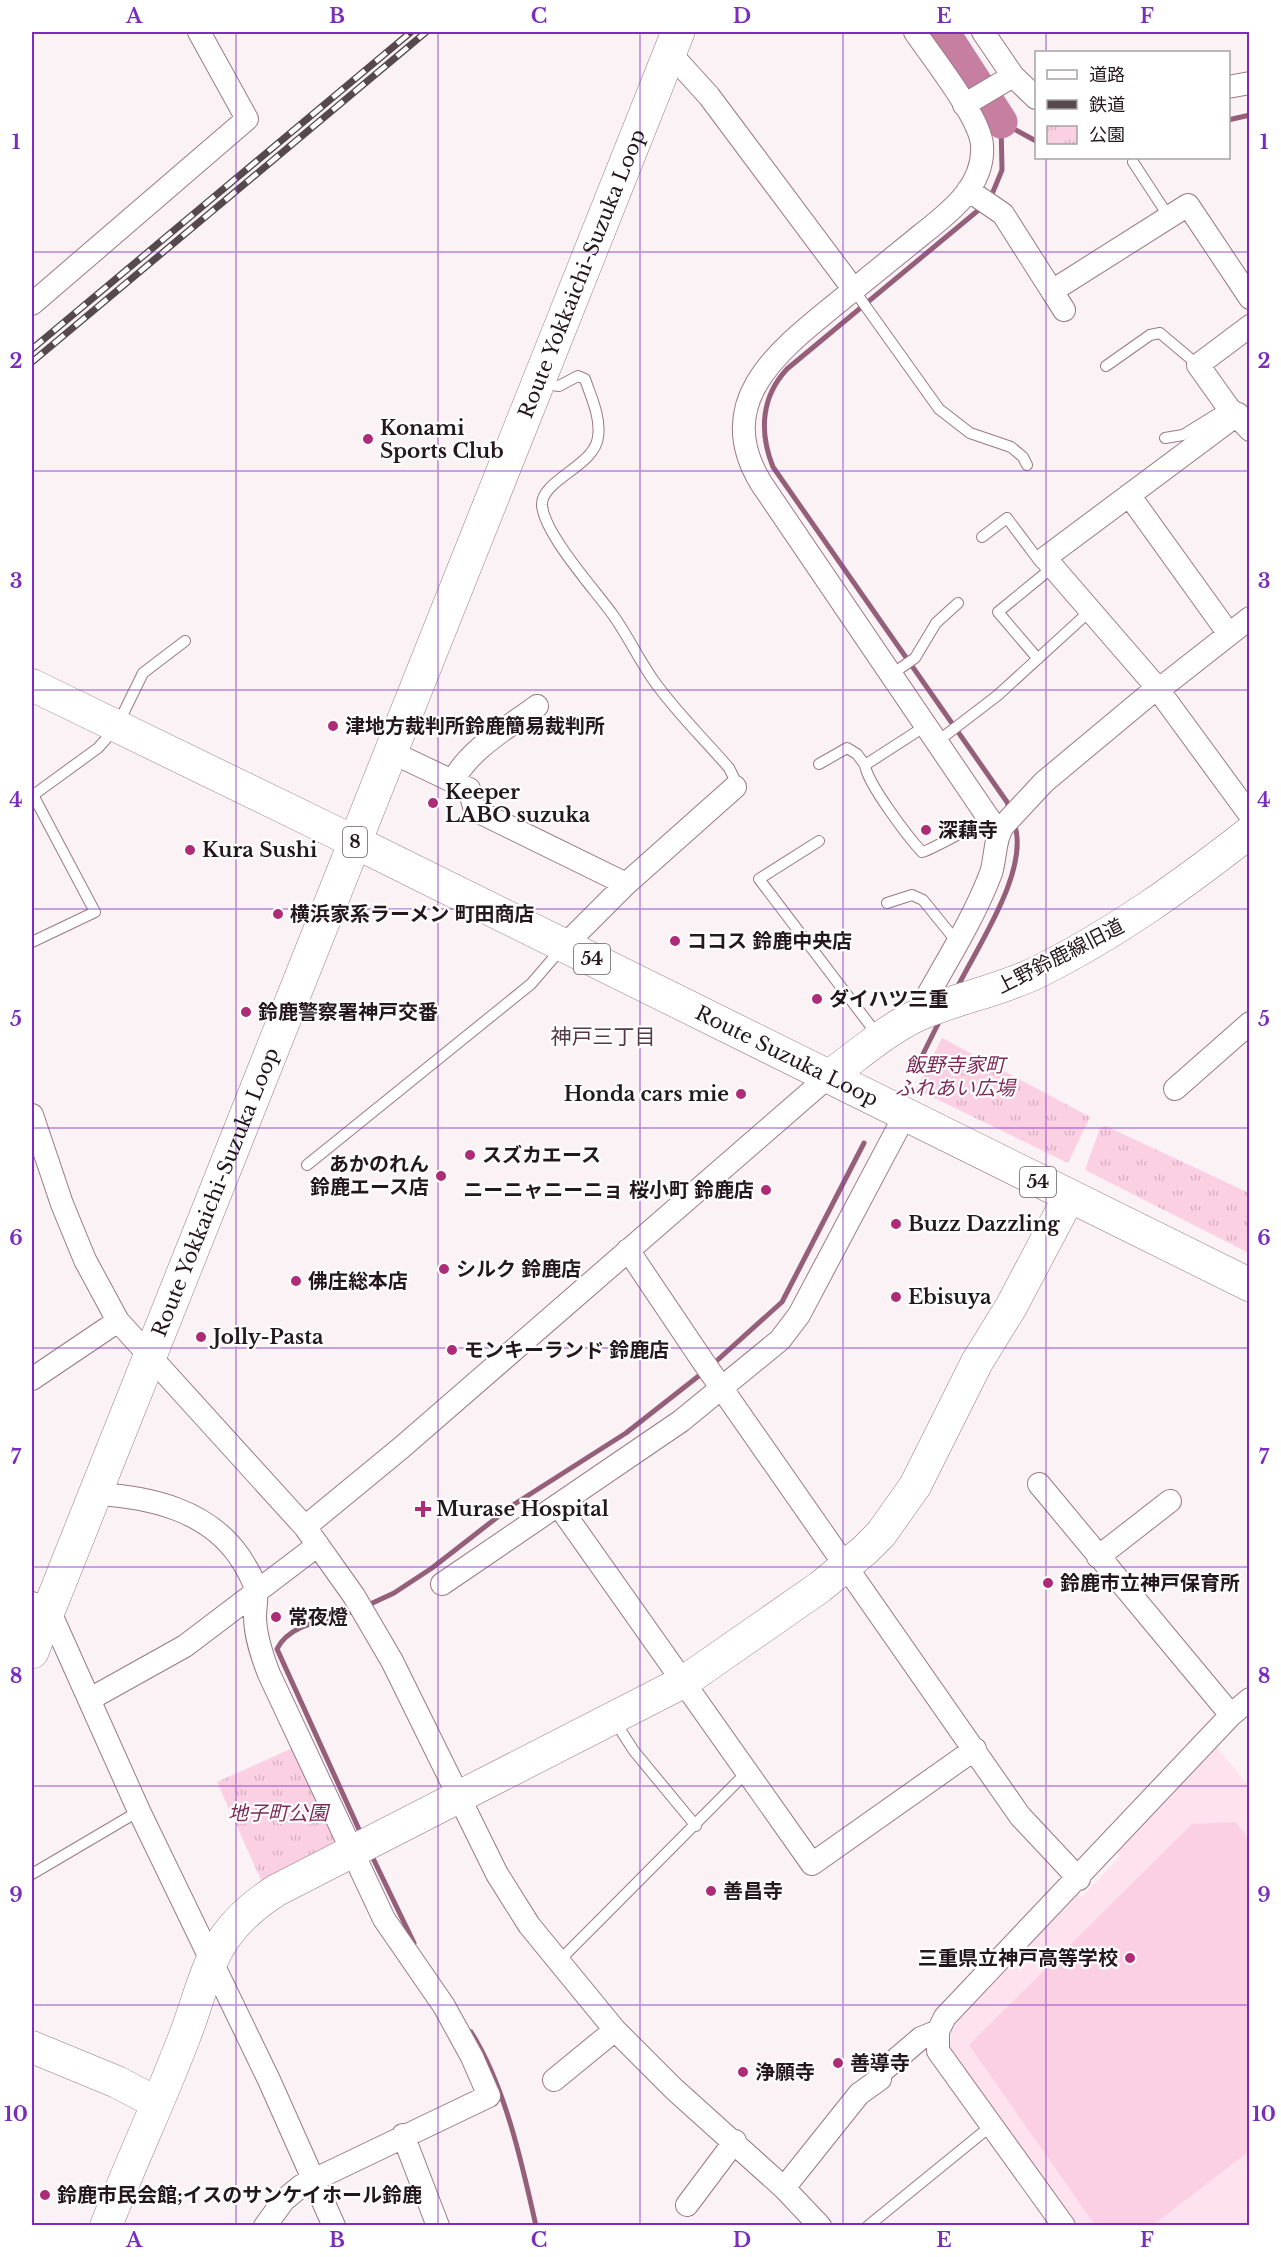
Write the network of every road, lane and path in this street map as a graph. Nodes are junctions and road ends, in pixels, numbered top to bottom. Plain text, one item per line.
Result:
1 (199, 32) edge
2 (915, 32) edge
3 (983, 32) edge
4 (674, 42) edge
5 (1010, 77) junction
6 (1250, 83) edge
7 (1230, 87) edge
8 (1035, 97) edge
9 (967, 104) junction
10 (1133, 162) dead end
11 (972, 192) junction
12 (1169, 217) junction
13 (1052, 291) junction
14 (857, 293) junction
15 (1250, 298) edge
16 (32, 304) edge
17 (1064, 310) dead end
18 (1250, 326) edge
19 (1198, 365) junction
20 (1106, 366) dead end
21 (539, 383) junction
22 (1238, 417) edge
23 (1165, 438) dead end
24 (1027, 465) dead end
25 (1129, 495) junction
26 (982, 537) dead end
27 (1049, 562) junction
28 (958, 603) dead end
29 (1091, 610) junction
30 (1250, 618) edge
31 (1229, 634) junction
32 (185, 641) dead end
33 (1038, 659) junction
34 (894, 673) junction
35 (32, 685) edge
36 (1157, 691) junction
37 (537, 706) dead end
38 (116, 728) junction
39 (937, 734) junction
40 (391, 752) junction
41 (819, 764) dead end
42 (865, 765) junction
43 (453, 781) junction
44 (735, 787) joint
45 (32, 796) edge
46 (1250, 815) edge
47 (998, 825) junction
48 (1250, 832) edge
49 (819, 841) dead end
50 (355, 842) junction
51 (626, 884) junction
52 (887, 903) dead end
53 (32, 942) edge
54 (957, 942) junction
55 (564, 946) junction
56 (935, 1009) junction
57 (1250, 1023) edge
58 (880, 1039) junction
59 (828, 1077) junction
60 (1175, 1089) dead end
61 (32, 1115) edge
62 (905, 1115) junction
63 (307, 1165) dead end
64 (1069, 1197) junction
65 (628, 1250) junction
66 (1250, 1285) edge
67 (118, 1321) junction
68 (151, 1357) junction
69 (32, 1379) edge
70 (719, 1384) junction
71 (1038, 1484) dead end
72 (97, 1494) junction
73 (1170, 1502) dead end
74 (559, 1506) junction
75 (312, 1536) junction
76 (1098, 1557) junction
77 (846, 1566) junction
78 (442, 1584) dead end
79 (256, 1593) junction
80 (40, 1606) edge
81 (32, 1652) edge
82 (685, 1681) junction
83 (90, 1699) junction
84 (1250, 1699) edge
85 (1231, 1715) junction
86 (613, 1718) junction
87 (975, 1749) junction
88 (747, 1772) junction
89 (459, 1797) junction
90 (139, 1810) junction
91 (696, 1826) junction
92 (362, 1847) junction
93 (32, 1874) edge
94 (1079, 1879) junction
95 (560, 1961) junction
96 (212, 1965) junction
97 (615, 2030) junction
98 (938, 2031) junction
99 (32, 2047) edge
100 (554, 2080) dead end
101 (157, 2103) junction
102 (992, 2125) junction
103 (403, 2135) junction
104 (735, 2141) junction
105 (315, 2179) junction
106 (784, 2188) junction
107 (687, 2205) dead end
108 (106, 2226) edge
109 (265, 2226) edge
110 (334, 2226) edge
111 (438, 2226) edge
112 (820, 2226) edge
113 (868, 2226) edge
114 (1064, 2226) edge

1 - 16 street
2 - 9 street
3 - 5 street
4 - 14 street
4 - 21 main road, Route Yokkaichi-Suzuka Loop / 8
5 - 8 street
5 - 9 street
6 - 7 street
9 - 11 street
10 - 12 lane
11 - 13 street
11 - 14 street
12 - 13 street
12 - 15 street
13 - 17 street
14 - 24 lane
14 - 34 street
18 - 19 street
19 - 20 lane
19 - 22 street
21 - 40 main road, Route Yokkaichi-Suzuka Loop / 8
21 - 44 lane
22 - 23 lane
22 - 25 street
25 - 27 street
25 - 31 street
26 - 27 lane
27 - 29 street
27 - 33 lane
28 - 34 lane
29 - 33 lane
29 - 36 street
30 - 31 street
31 - 36 street
32 - 38 lane
33 - 39 lane
34 - 39 street
35 - 38 street
36 - 46 street
36 - 47 street
37 - 43 street
38 - 45 lane
38 - 50 street
39 - 42 lane
39 - 47 street
40 - 43 street
40 - 50 main road, Route Yokkaichi-Suzuka Loop / 8
41 - 42 lane
42 - 47 lane
43 - 51 street
44 - 51 street
45 - 53 lane
47 - 54 street
48 - 56 street, 上野鈴鹿線旧道
49 - 58 lane
50 - 55 main road, Route Suzuka Loop / 54
50 - 68 main road, Route Yokkaichi-Suzuka Loop / 8
51 - 55 street
52 - 54 lane
54 - 56 street
55 - 59 main road, Route Suzuka Loop / 54
55 - 63 lane
56 - 58 street, 上野鈴鹿線旧道
57 - 60 street
58 - 59 street, 上野鈴鹿線旧道
59 - 62 main road, Route Suzuka Loop / 54
59 - 65 street
61 - 67 street
62 - 64 main road, Route Suzuka Loop / 54
62 - 70 street
64 - 66 main road, Route Suzuka Loop / 54
64 - 77 street
65 - 70 street
65 - 75 street
67 - 68 street
67 - 69 street
68 - 72 main road, Route Yokkaichi-Suzuka Loop / 8
68 - 75 street
70 - 74 street
70 - 77 street
71 - 76 street
72 - 79 street
72 - 80 main road, Route Yokkaichi-Suzuka Loop / 8
73 - 76 street
74 - 78 street
74 - 82 street
75 - 79 street
75 - 89 street
76 - 85 street
77 - 82 street
77 - 87 street
79 - 83 street
79 - 92 street
80 - 81 main road, Route Yokkaichi-Suzuka Loop / 8
80 - 83 street
82 - 86 street
82 - 88 street
83 - 90 street
84 - 85 street
85 - 94 street
86 - 89 street
86 - 91 lane
87 - 88 street
87 - 94 street
88 - 91 lane
89 - 92 street
89 - 95 street
90 - 93 lane
90 - 96 street
91 - 95 lane
92 - 96 street
92 - 103 street
94 - 98 street
95 - 97 street
96 - 101 street
96 - 105 street
97 - 100 street
97 - 104 street
98 - 102 street
98 - 106 street
99 - 101 street
101 - 108 street
102 - 113 lane
102 - 114 street
103 - 105 street
103 - 111 street
104 - 106 street
104 - 107 street
105 - 109 street
105 - 110 street
106 - 112 street

